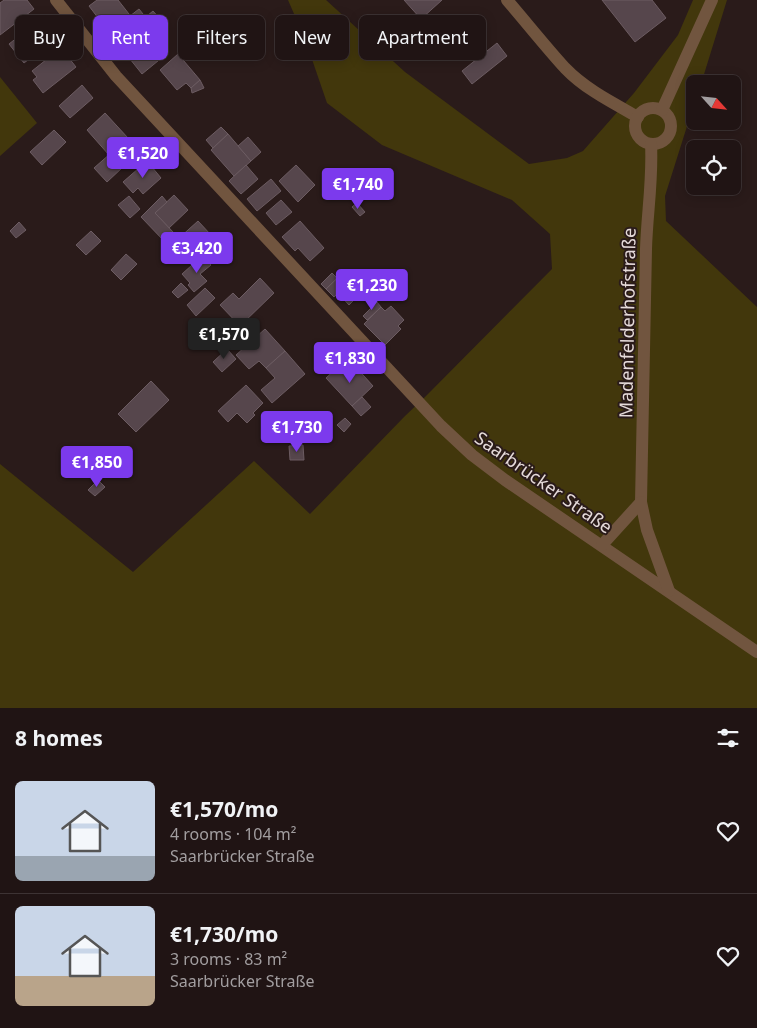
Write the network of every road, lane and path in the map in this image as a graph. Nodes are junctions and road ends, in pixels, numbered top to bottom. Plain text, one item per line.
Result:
1 (56, 0) edge
2 (507, 0) edge
3 (712, 0) edge
4 (662, 110) junction
5 (638, 117) junction
6 (651, 144) junction
7 (641, 502) junction
8 (602, 545) junction
9 (669, 591) junction
10 (757, 652) edge

1 - 8 street, Saarbrücker Straße
2 - 5 street
3 - 4 street
4 - 5 street
4 - 6 street
5 - 6 street
6 - 7 street, Madenfelderhofstraße
7 - 8 street
7 - 9 street, Madenfelderhofstraße
8 - 9 street, Saarbrücker Straße
9 - 10 street, Saarbrücker Straße

